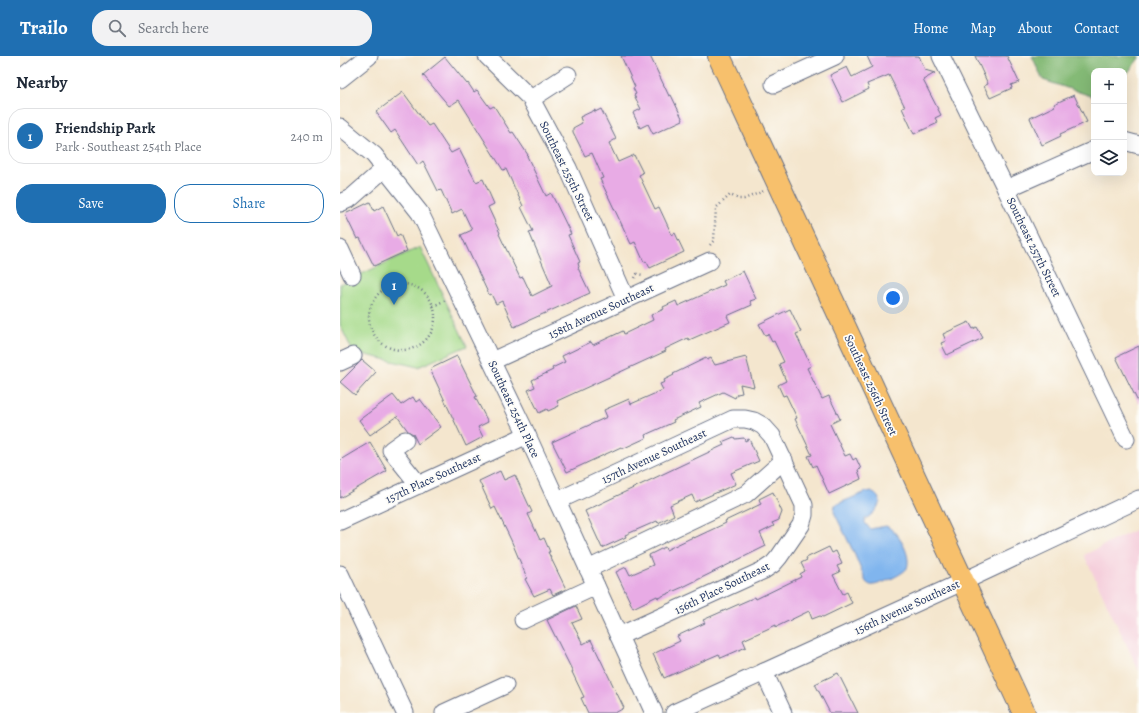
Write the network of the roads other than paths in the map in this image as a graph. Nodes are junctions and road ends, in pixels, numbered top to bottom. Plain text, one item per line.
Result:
1 (370, 56) edge
2 (487, 56) edge
3 (719, 56) edge
4 (836, 56) edge
5 (941, 56) edge
6 (568, 75) dead end
7 (340, 79) edge
8 (774, 84) dead end
9 (531, 99) junction
10 (340, 127) edge
11 (1091, 151) edge
12 (385, 168) junction
13 (1006, 189) junction
14 (340, 203) edge
15 (340, 249) edge
16 (707, 254) road end
17 (352, 275) dead end
18 (626, 299) junction
19 (492, 361) junction
20 (527, 435) junction
21 (405, 440) dead end
22 (1126, 440) dead end
23 (784, 460) junction
24 (419, 484) junction
25 (1139, 499) edge
26 (557, 501) junction
27 (340, 521) edge
28 (588, 569) junction
29 (340, 574) edge
30 (962, 582) junction
31 (596, 586) junction
32 (523, 620) dead end
33 (619, 636) junction
34 (764, 672) junction
35 (505, 685) dead end
36 (405, 713) edge
37 (444, 713) edge
38 (654, 713) edge
39 (674, 713) edge
40 (783, 713) edge
41 (1024, 713) edge

1 - 7 street
2 - 9 street, Southeast 255th Street
3 - 30 main road, Southeast 256th Street
4 - 8 street
5 - 13 street, Southeast 257th Street
6 - 9 street
9 - 18 street, Southeast 255th Street
10 - 12 street, Southeast 254th Place
11 - 13 street
12 - 14 street
12 - 19 street, Southeast 254th Place
13 - 22 street, Southeast 257th Street
15 - 17 street
16 - 18 street, 158th Avenue Southeast
18 - 19 street, 158th Avenue Southeast
19 - 20 street, Southeast 254th Place
20 - 24 street, 157th Place Southeast
20 - 26 street, Southeast 254th Place
21 - 24 street
23 - 26 street, 157th Avenue Southeast
23 - 28 street
23 - 33 street, 156th Place Southeast
24 - 27 street, 157th Place Southeast
25 - 30 street, 156th Avenue Southeast
26 - 28 street, Southeast 254th Place
28 - 31 street, Southeast 254th Place
29 - 36 street
30 - 34 street, 156th Avenue Southeast
30 - 41 main road, Southeast 256th Street
31 - 32 street
31 - 33 street, Southeast 254th Place
33 - 38 street, Southeast 254th Place
34 - 39 street, 156th Avenue Southeast
34 - 40 street
35 - 37 street

